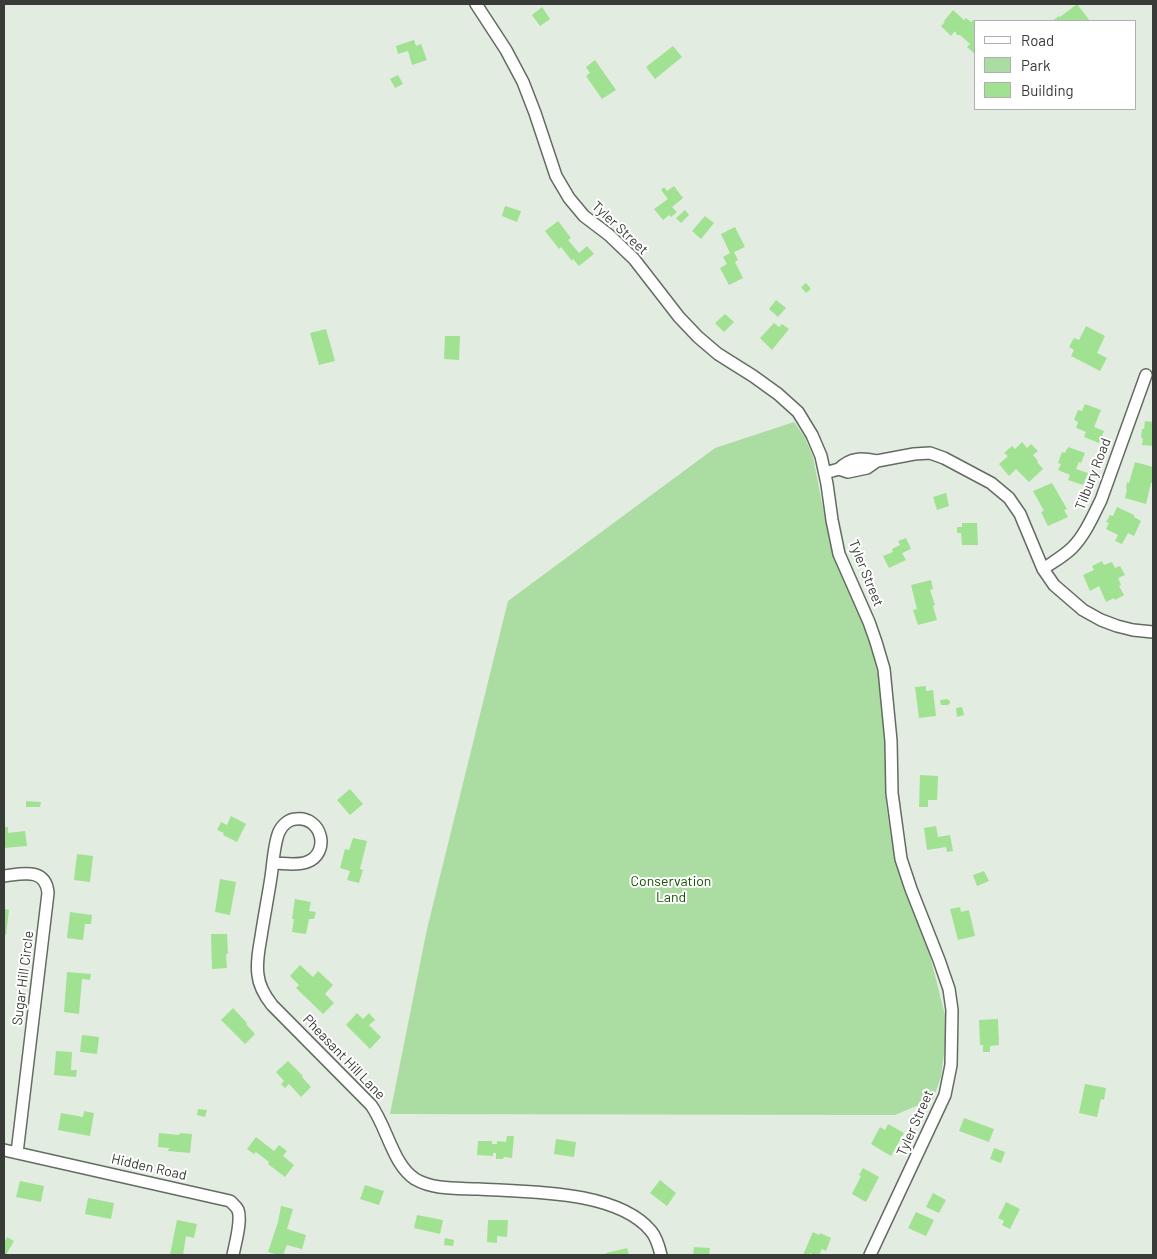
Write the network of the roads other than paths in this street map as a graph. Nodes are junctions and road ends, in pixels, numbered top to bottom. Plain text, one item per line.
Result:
1 (476, 4) edge
2 (1146, 374) dead end
3 (825, 473) junction
4 (1043, 568) junction
5 (1153, 632) edge
6 (273, 864) junction
7 (4, 876) edge
8 (4, 1150) edge
9 (17, 1153) junction
10 (233, 1255) edge
11 (661, 1255) edge
12 (870, 1255) edge

1 - 3 street, Tyler Street
2 - 4 street, Tilbury Road
3 - 4 street
3 - 12 street, Tyler Street
4 - 5 street
6 - 6 street, Pheasant Hill Lane
6 - 11 street, Pheasant Hill Lane
7 - 9 street, Sugar Hill Circle
8 - 9 street, Hidden Road
9 - 10 street, Hidden Road

